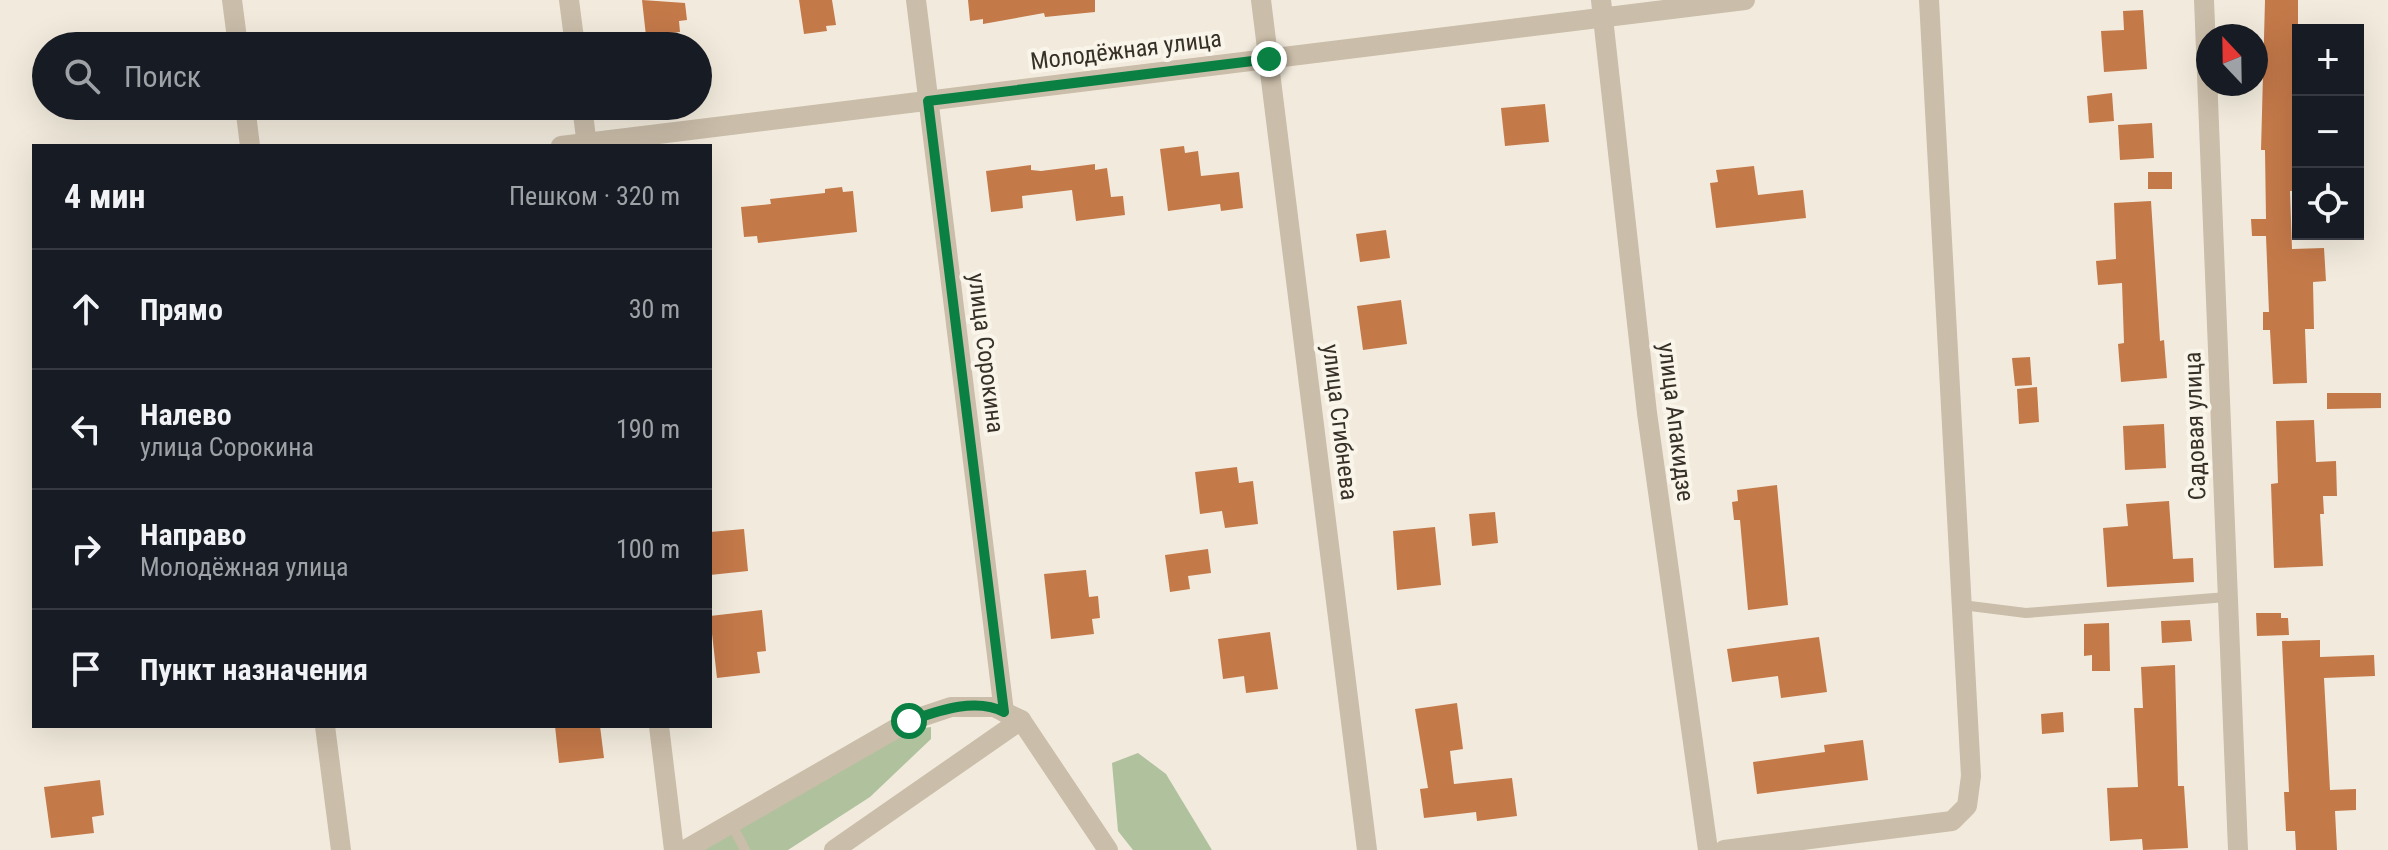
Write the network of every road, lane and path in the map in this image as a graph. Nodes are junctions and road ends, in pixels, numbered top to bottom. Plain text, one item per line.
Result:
1 (232, 0) edge
2 (569, 0) edge
3 (916, 0) edge
4 (1261, 0) edge
5 (1745, 0) edge
6 (1929, 0) edge
7 (2204, 0) edge
8 (1602, 9) edge
9 (236, 32) edge
10 (573, 32) edge
11 (1269, 59) junction
12 (928, 101) junction
13 (247, 120) edge
14 (584, 120) edge
15 (250, 144) edge
16 (587, 144) edge
17 (2227, 597) junction
18 (1962, 605) junction
19 (1013, 716) junction
20 (325, 728) edge
21 (659, 728) edge
22 (731, 823) junction
23 (341, 850) edge
24 (674, 850) edge
25 (685, 850) edge
26 (745, 850) edge
27 (834, 850) edge
28 (1108, 850) edge
29 (1367, 850) edge
30 (1708, 850) edge
31 (1724, 850) edge
32 (2238, 850) edge

1 - 9 street
2 - 10 street
3 - 12 street, улица Сорокина
4 - 11 street, улица Сгибнева
5 - 8 street, Молодёжная улица
6 - 18 street
7 - 17 street, Садовая улица
8 - 11 street, Молодёжная улица
8 - 30 street, улица Апакидзе
11 - 12 street, Молодёжная улица
11 - 29 street, улица Сгибнева
12 - 16 street, Молодёжная улица
12 - 19 street, улица Сорокина
13 - 15 street
14 - 16 street
17 - 18 lane
17 - 32 street, Садовая улица
18 - 31 street
19 - 22 street
19 - 27 street
19 - 28 street
20 - 23 street
21 - 24 street
22 - 25 street
22 - 26 lane

